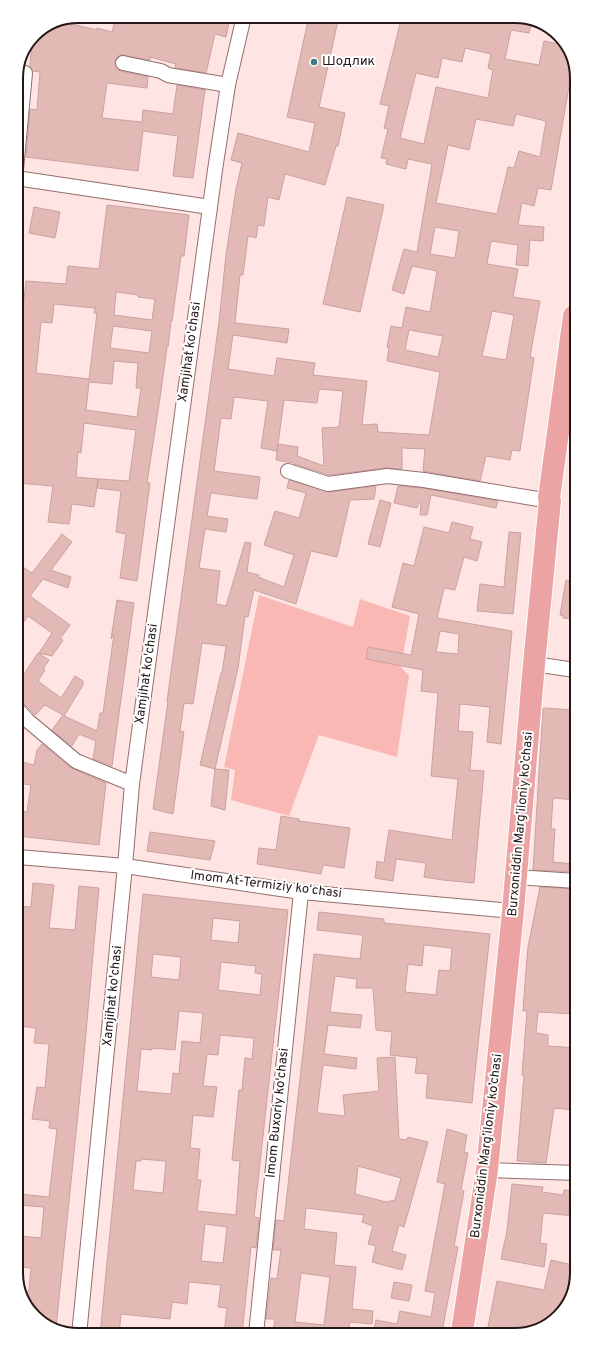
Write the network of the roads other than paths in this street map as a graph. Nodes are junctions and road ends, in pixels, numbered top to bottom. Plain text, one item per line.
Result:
1 (242, 23) edge
2 (124, 63) dead end
3 (25, 73) dead end
4 (228, 85) junction
5 (23, 95) edge
6 (23, 179) edge
7 (210, 207) junction
8 (570, 345) edge
9 (288, 471) dead end
10 (550, 501) junction
11 (534, 664) junction
12 (570, 669) edge
13 (23, 716) edge
14 (132, 784) junction
15 (23, 857) edge
16 (126, 866) junction
17 (516, 878) junction
18 (570, 881) edge
19 (301, 892) junction
20 (514, 911) junction
21 (487, 1170) junction
22 (570, 1173) edge
23 (80, 1328) edge
24 (257, 1328) edge
25 (463, 1328) edge

1 - 4 street, Xamjihat ko'chasi
2 - 4 street
3 - 5 street
4 - 7 street, Xamjihat ko'chasi
6 - 7 street
7 - 14 street, Xamjihat ko'chasi
8 - 10 main road, Burxoniddin Marg’iloniy ko’chasi
9 - 10 street
10 - 11 main road, Burxoniddin Marg’iloniy ko’chasi
11 - 12 street
11 - 17 main road, Burxoniddin Marg’iloniy ko’chasi
13 - 14 street
14 - 16 street, Xamjihat ko'chasi
15 - 16 street, Imom At-Termiziy koʻchasi
16 - 19 street, Imom At-Termiziy koʻchasi
16 - 23 street, Xamjihat ko'chasi
17 - 18 street
17 - 20 main road, Burxoniddin Marg’iloniy ko’chasi
19 - 20 street, Imom At-Termiziy koʻchasi
19 - 24 street, Imom Buxoriy ko'chasi
20 - 21 main road, Burxoniddin Marg’iloniy ko’chasi
21 - 22 street
21 - 25 main road, Burxoniddin Marg’iloniy ko’chasi

